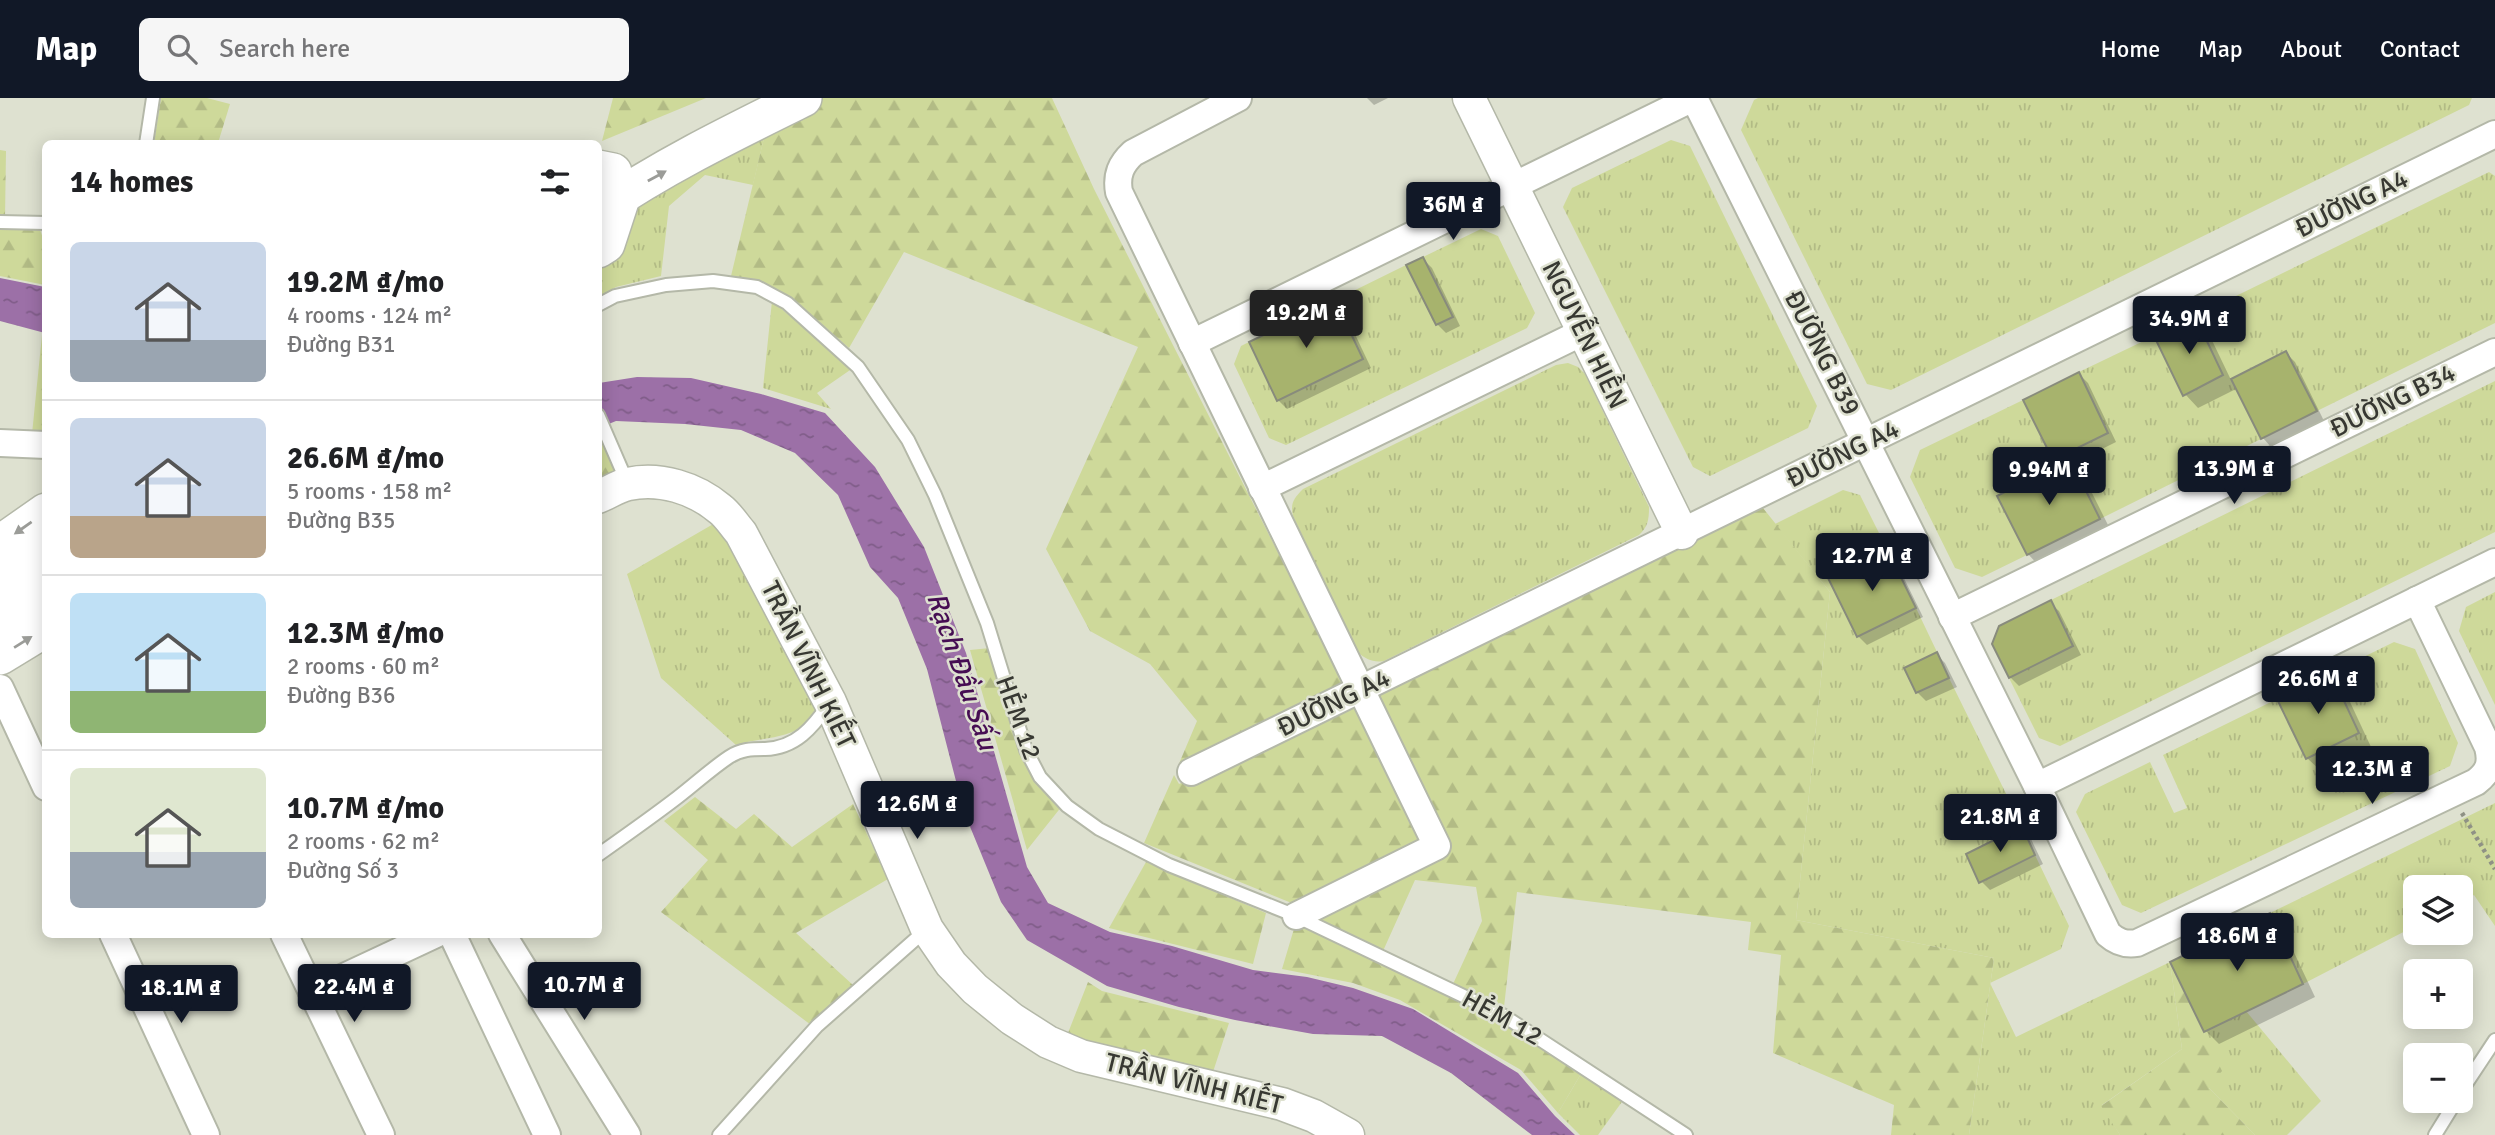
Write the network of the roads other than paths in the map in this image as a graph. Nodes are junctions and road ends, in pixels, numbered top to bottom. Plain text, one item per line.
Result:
1 (153, 98) edge
2 (752, 98) edge
3 (803, 98) edge
4 (1238, 98) edge
5 (1469, 98) edge
6 (1693, 98) edge
7 (2495, 134) edge
8 (147, 140) edge
9 (606, 186) edge
10 (1512, 187) junction
11 (0, 222) edge
12 (42, 222) edge
13 (602, 246) edge
14 (602, 303) edge
15 (1583, 332) junction
16 (1192, 343) junction
17 (2495, 352) edge
18 (602, 424) edge
19 (0, 443) edge
20 (1867, 443) junction
21 (42, 445) edge
22 (628, 484) junction
23 (1262, 488) junction
24 (602, 495) edge
25 (42, 515) edge
26 (1682, 533) junction
27 (0, 544) edge
28 (42, 553) edge
29 (2495, 562) edge
30 (0, 580) edge
31 (42, 590) edge
32 (2417, 600) junction
33 (1952, 617) junction
34 (0, 618) edge
35 (42, 630) edge
36 (0, 656) edge
37 (0, 688) edge
38 (1361, 690) junction
39 (830, 702) junction
40 (1191, 772) dead end
41 (42, 778) edge
42 (2037, 786) junction
43 (602, 852) edge
44 (1296, 916) junction
45 (927, 929) junction
46 (115, 938) edge
47 (286, 938) edge
48 (427, 938) edge
49 (454, 938) edge
50 (504, 938) edge
51 (312, 992) junction
52 (2495, 1040) edge
53 (2473, 1073) edge
54 (2449, 1113) edge
55 (206, 1135) edge
56 (381, 1135) edge
57 (547, 1135) edge
58 (627, 1135) edge
59 (719, 1135) edge
60 (1348, 1135) edge
61 (1686, 1135) edge
62 (2435, 1135) edge

1 - 8 lane
2 - 9 main road
9 -> 3 main road
4 - 16 street
5 - 10 street, NGUYỄN HIỀN
6 - 10 street
6 - 20 street, ĐƯỜNG B39
7 - 20 street, ĐƯỜNG A4
9 - 13 main road
10 - 15 street, NGUYỄN HIỀN
10 - 16 street
11 - 12 lane
14 - 44 lane, HẺM 12
15 - 23 street
15 - 26 street, NGUYỄN HIỀN
16 - 23 street
17 - 33 street, ĐƯỜNG B34
18 - 22 lane
19 - 21 street
20 - 26 street, ĐƯỜNG A4
20 - 33 street, ĐƯỜNG B39
22 - 24 street, TRẦN VĨNH KIẾT
22 - 39 street, TRẦN VĨNH KIẾT
23 - 38 street
25 -> 27 main road
26 - 38 street, ĐƯỜNG A4
28 - 30 main road
29 - 32 street
31 - 34 main road
32 - 42 street
32 - 42 street, ĐƯỜNG B39
33 - 42 street, ĐƯỜNG B39
36 -> 35 main road
37 - 41 street
38 - 40 street, ĐƯỜNG A4
38 - 44 street
39 - 43 lane
39 - 45 street, TRẦN VĨNH KIẾT
44 - 61 lane, HẺM 12
45 - 59 lane
45 - 60 street, TRẦN VĨNH KIẾT
46 - 55 street
47 - 51 street
48 - 51 street
49 - 57 street
50 - 58 street
51 - 56 street
52 - 53 lane
54 - 62 lane

